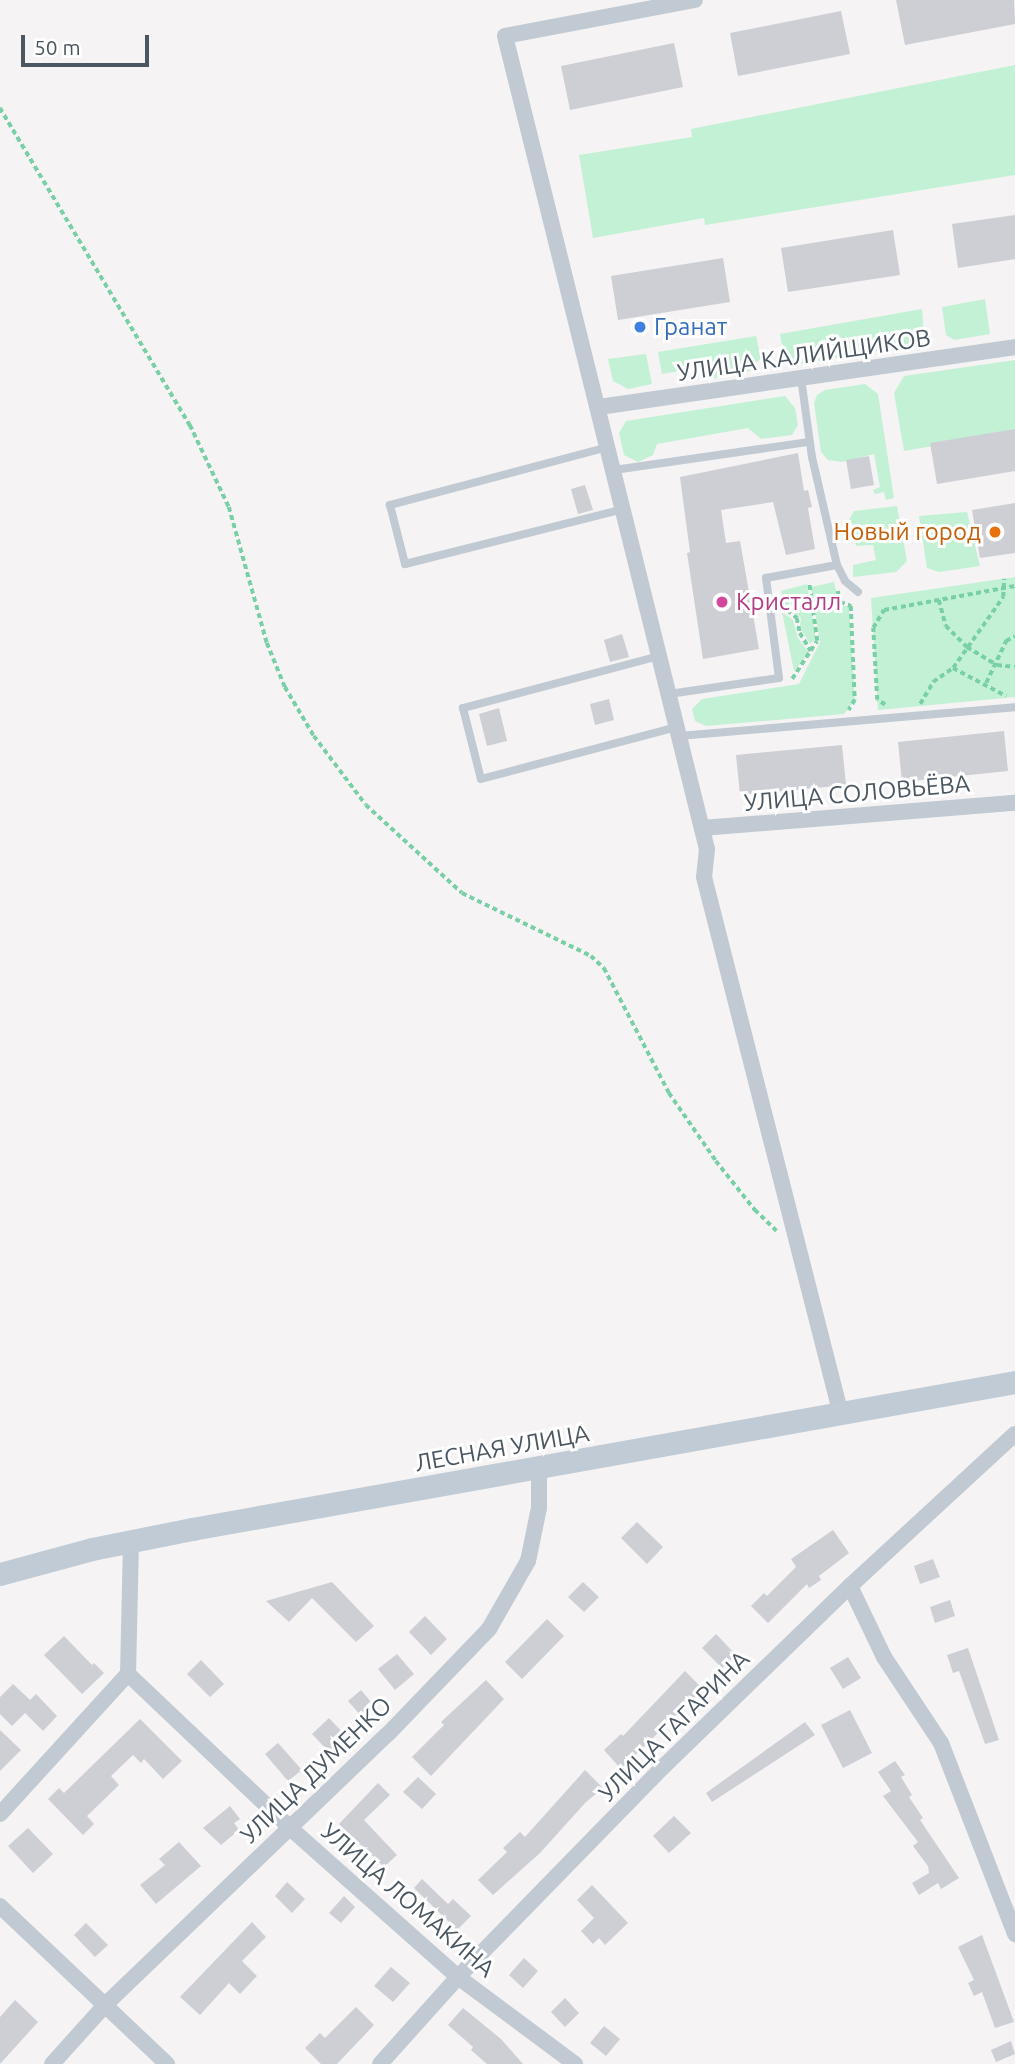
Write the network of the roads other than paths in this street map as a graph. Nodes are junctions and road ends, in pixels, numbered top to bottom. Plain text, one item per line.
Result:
1 (695, 0) edge
2 (1015, 347) edge
3 (801, 378) junction
4 (599, 407) junction
5 (809, 442) junction
6 (608, 447) junction
7 (614, 470) junction
8 (624, 509) junction
9 (837, 565) junction
10 (858, 592) dead end
11 (659, 656) junction
12 (669, 694) junction
13 (1015, 707) edge
14 (678, 731) junction
15 (1015, 803) edge
16 (702, 828) junction
17 (1015, 1382) edge
18 (841, 1415) junction
19 (1015, 1434) edge
20 (538, 1469) junction
21 (131, 1541) junction
22 (0, 1573) edge
23 (850, 1586) junction
24 (128, 1674) junction
25 (0, 1815) edge
26 (289, 1827) junction
27 (0, 1906) edge
28 (1015, 1934) edge
29 (458, 1977) junction
30 (106, 2004) junction
31 (52, 2064) edge
32 (167, 2064) edge
33 (380, 2064) edge
34 (575, 2064) edge

1 - 4 street
2 - 3 street, УЛИЦА КАЛИЙЩИКОВ
3 - 4 street, УЛИЦА КАЛИЙЩИКОВ
3 - 5 lane
4 - 6 street
5 - 7 lane
5 - 9 lane
6 - 7 street
6 - 8 lane
7 - 8 street
8 - 11 street
9 - 10 lane
9 - 12 lane
11 - 12 street
11 - 14 lane
12 - 14 street
13 - 14 lane
14 - 16 street
15 - 16 street, УЛИЦА СОЛОВЬЁВА
16 - 18 street
17 - 18 street, ЛЕСНАЯ УЛИЦА
18 - 20 street, ЛЕСНАЯ УЛИЦА
19 - 23 street, УЛИЦА ГАГАРИНА
20 - 21 street, ЛЕСНАЯ УЛИЦА
20 - 26 street, УЛИЦА ДУМЕНКО
21 - 22 street, ЛЕСНАЯ УЛИЦА
21 - 24 street
23 - 28 street
23 - 29 street, УЛИЦА ГАГАРИНА
24 - 25 street
24 - 26 street, УЛИЦА ЛОМАКИНА
26 - 29 street, УЛИЦА ЛОМАКИНА
26 - 30 street, УЛИЦА ДУМЕНКО
27 - 30 street
29 - 33 street, УЛИЦА ГАГАРИНА
29 - 34 street, УЛИЦА ЛОМАКИНА
30 - 31 street, УЛИЦА ДУМЕНКО
30 - 32 street

